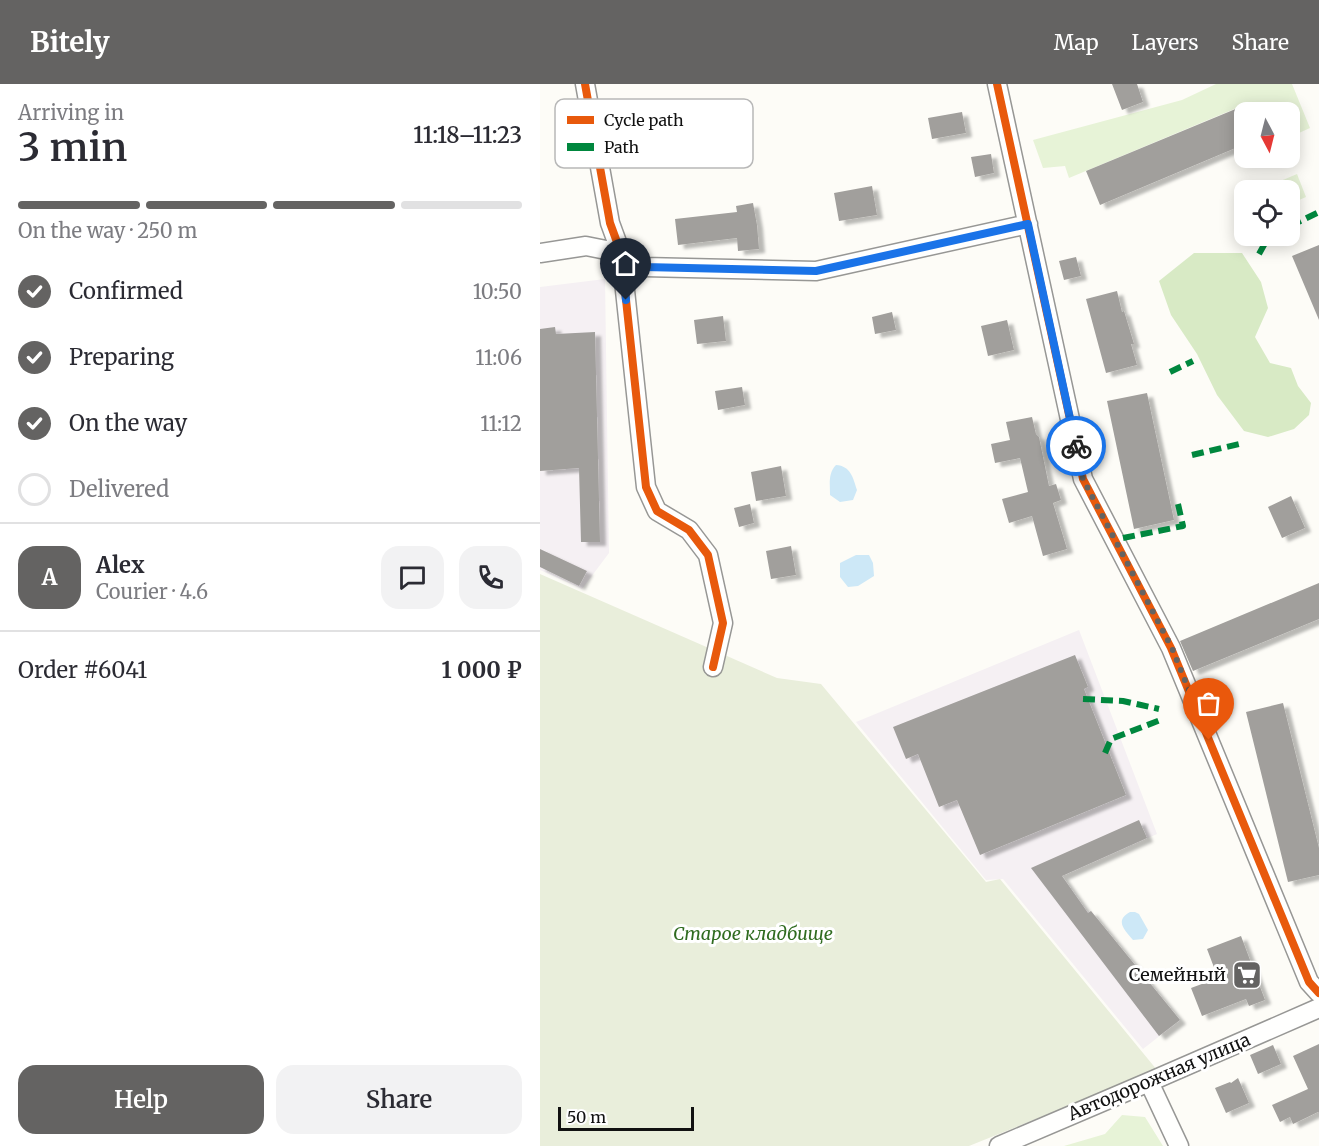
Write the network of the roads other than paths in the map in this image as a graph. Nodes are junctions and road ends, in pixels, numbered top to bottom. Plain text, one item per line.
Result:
1 (585, 84) edge
2 (998, 84) edge
3 (588, 99) edge
4 (600, 168) edge
5 (1028, 224) junction
6 (540, 253) edge
7 (621, 253) junction
8 (712, 668) dead end
9 (1319, 993) edge
10 (1319, 1008) edge
11 (1149, 1082) junction
12 (999, 1146) edge
13 (1179, 1146) edge

1 - 3 street
2 - 5 street
4 - 7 street
5 - 7 street
5 - 9 street
6 - 7 street
7 - 8 street
10 - 11 street, Автодорожная улица
11 - 12 street, Автодорожная улица
11 - 13 street

